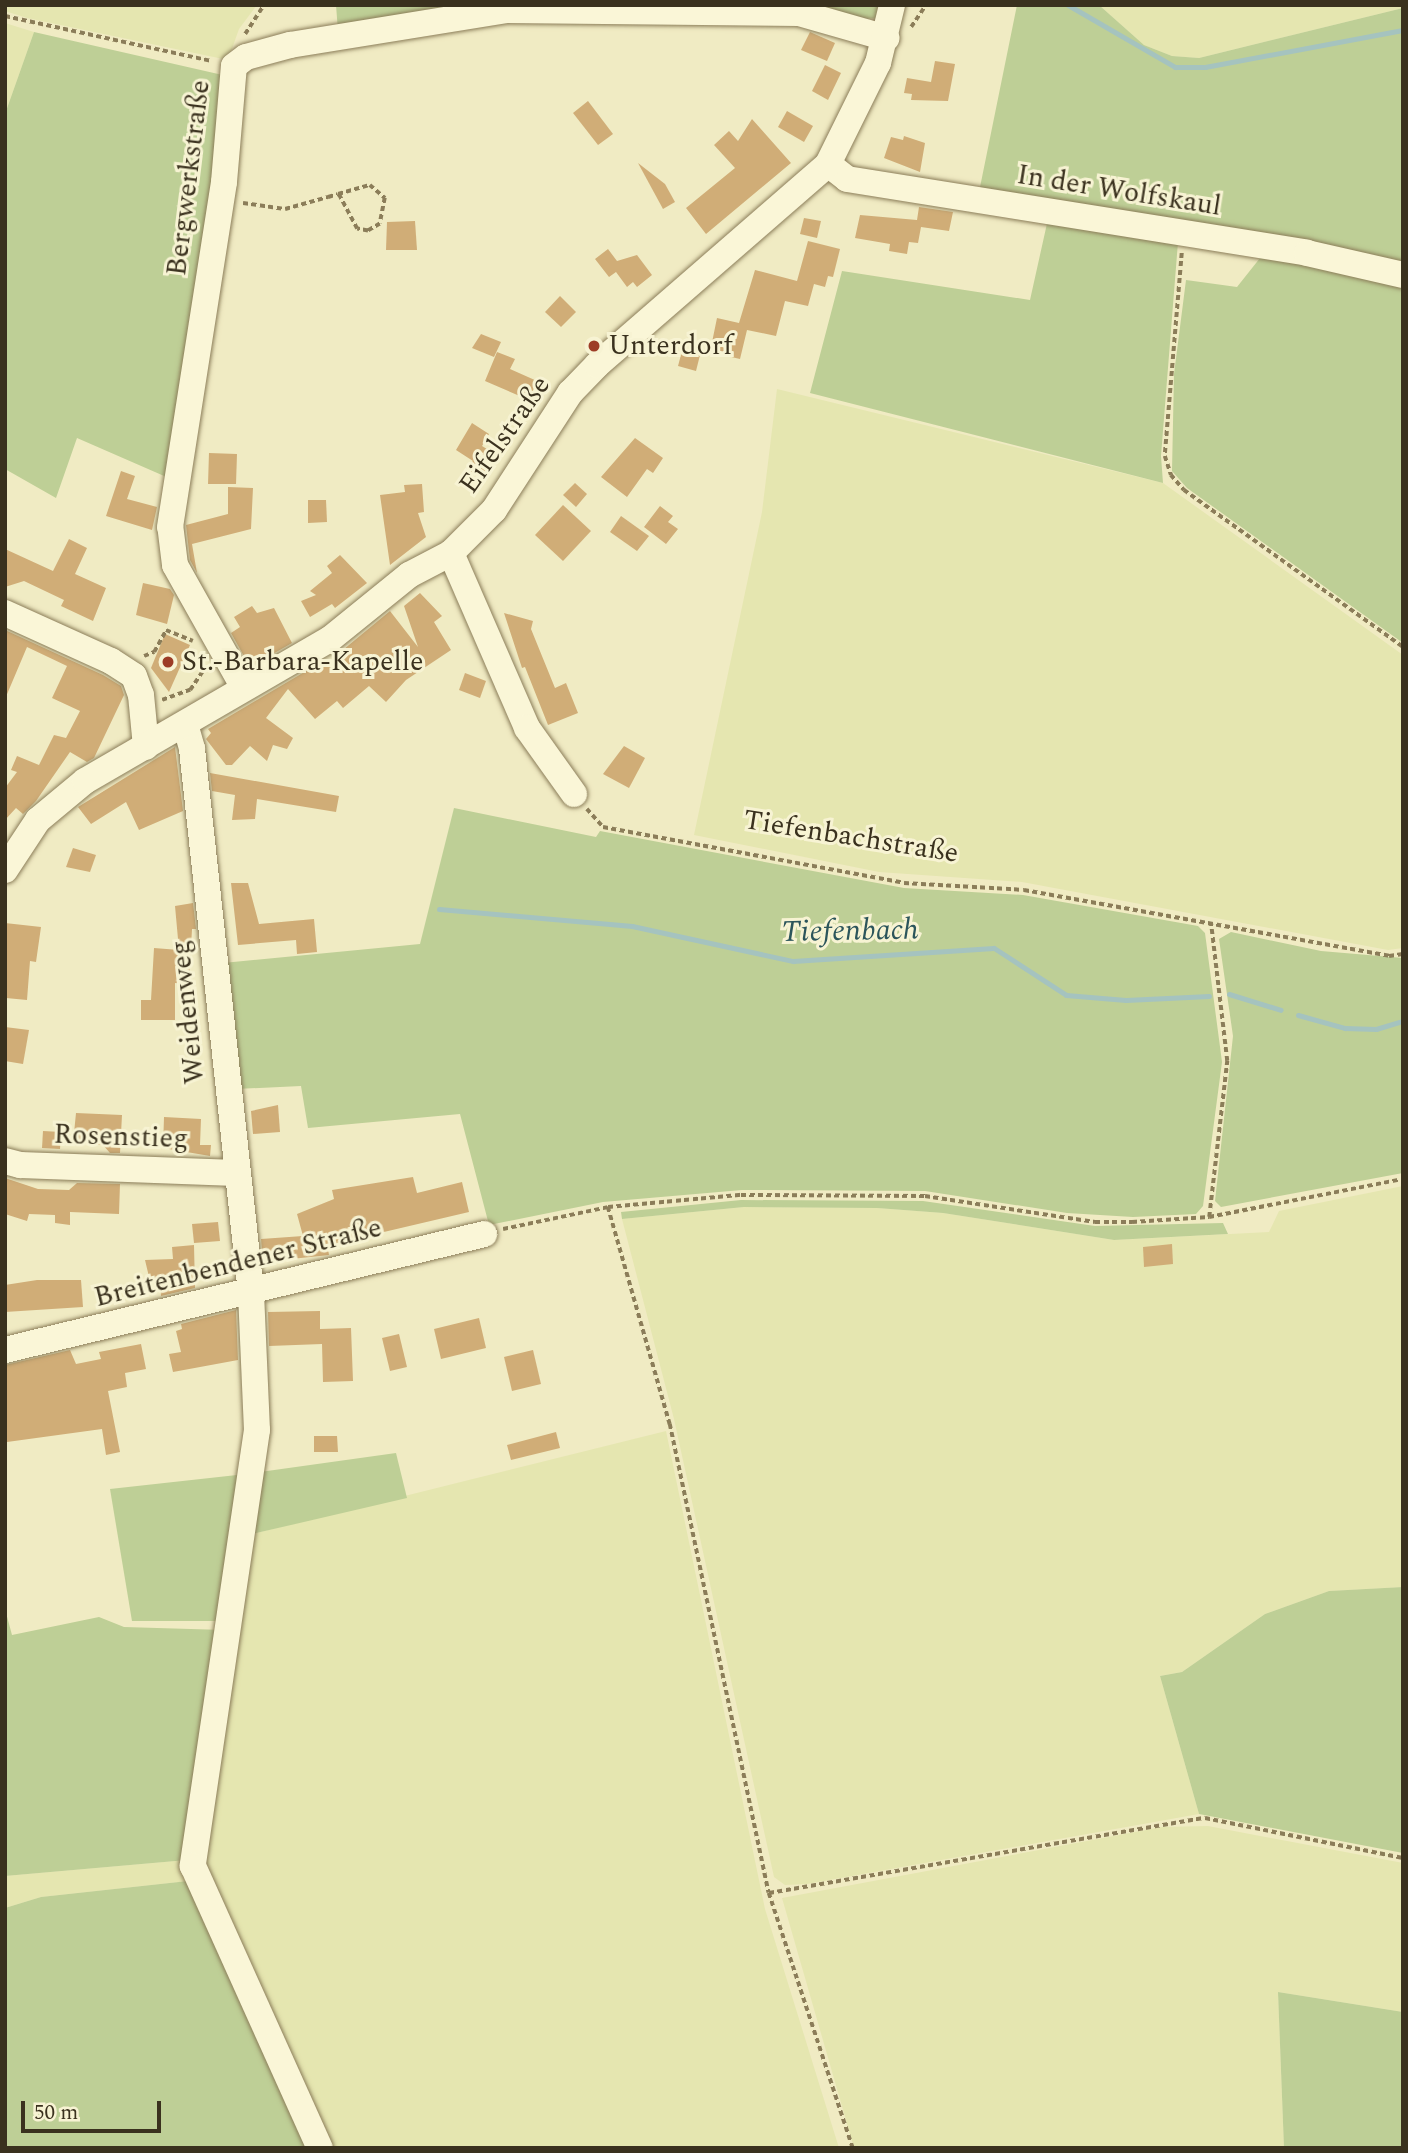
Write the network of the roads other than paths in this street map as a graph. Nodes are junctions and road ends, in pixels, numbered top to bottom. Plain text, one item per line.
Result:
1 (892, 5) edge
2 (910, 5) edge
3 (886, 38) junction
4 (828, 164) junction
5 (1403, 275) edge
6 (451, 552) junction
7 (5, 613) edge
8 (244, 688) junction
9 (185, 724) junction
10 (146, 747) junction
11 (574, 794) road end
12 (5, 870) edge
13 (5, 1161) edge
14 (236, 1173) junction
15 (484, 1234) road end
16 (251, 1293) junction
17 (5, 1350) edge
18 (320, 2148) edge

1 - 3 street
2 - 3 street
3 - 4 street, Eifelstraße
3 - 8 street, Bergwerkstraße
4 - 5 street, In der Wolfskaul
4 - 6 street, Eifelstraße
6 - 8 street, Eifelstraße
6 - 11 street
7 - 10 street
8 - 9 street, Eifelstraße
9 - 10 street, Eifelstraße
9 - 14 street, Weidenweg
10 - 12 street, Eifelstraße
13 - 14 street, Rosenstieg
14 - 16 street, Weidenweg
15 - 16 street, Breitenbendener Straße
16 - 17 street, Breitenbendener Straße
16 - 18 street, Weidenweg

